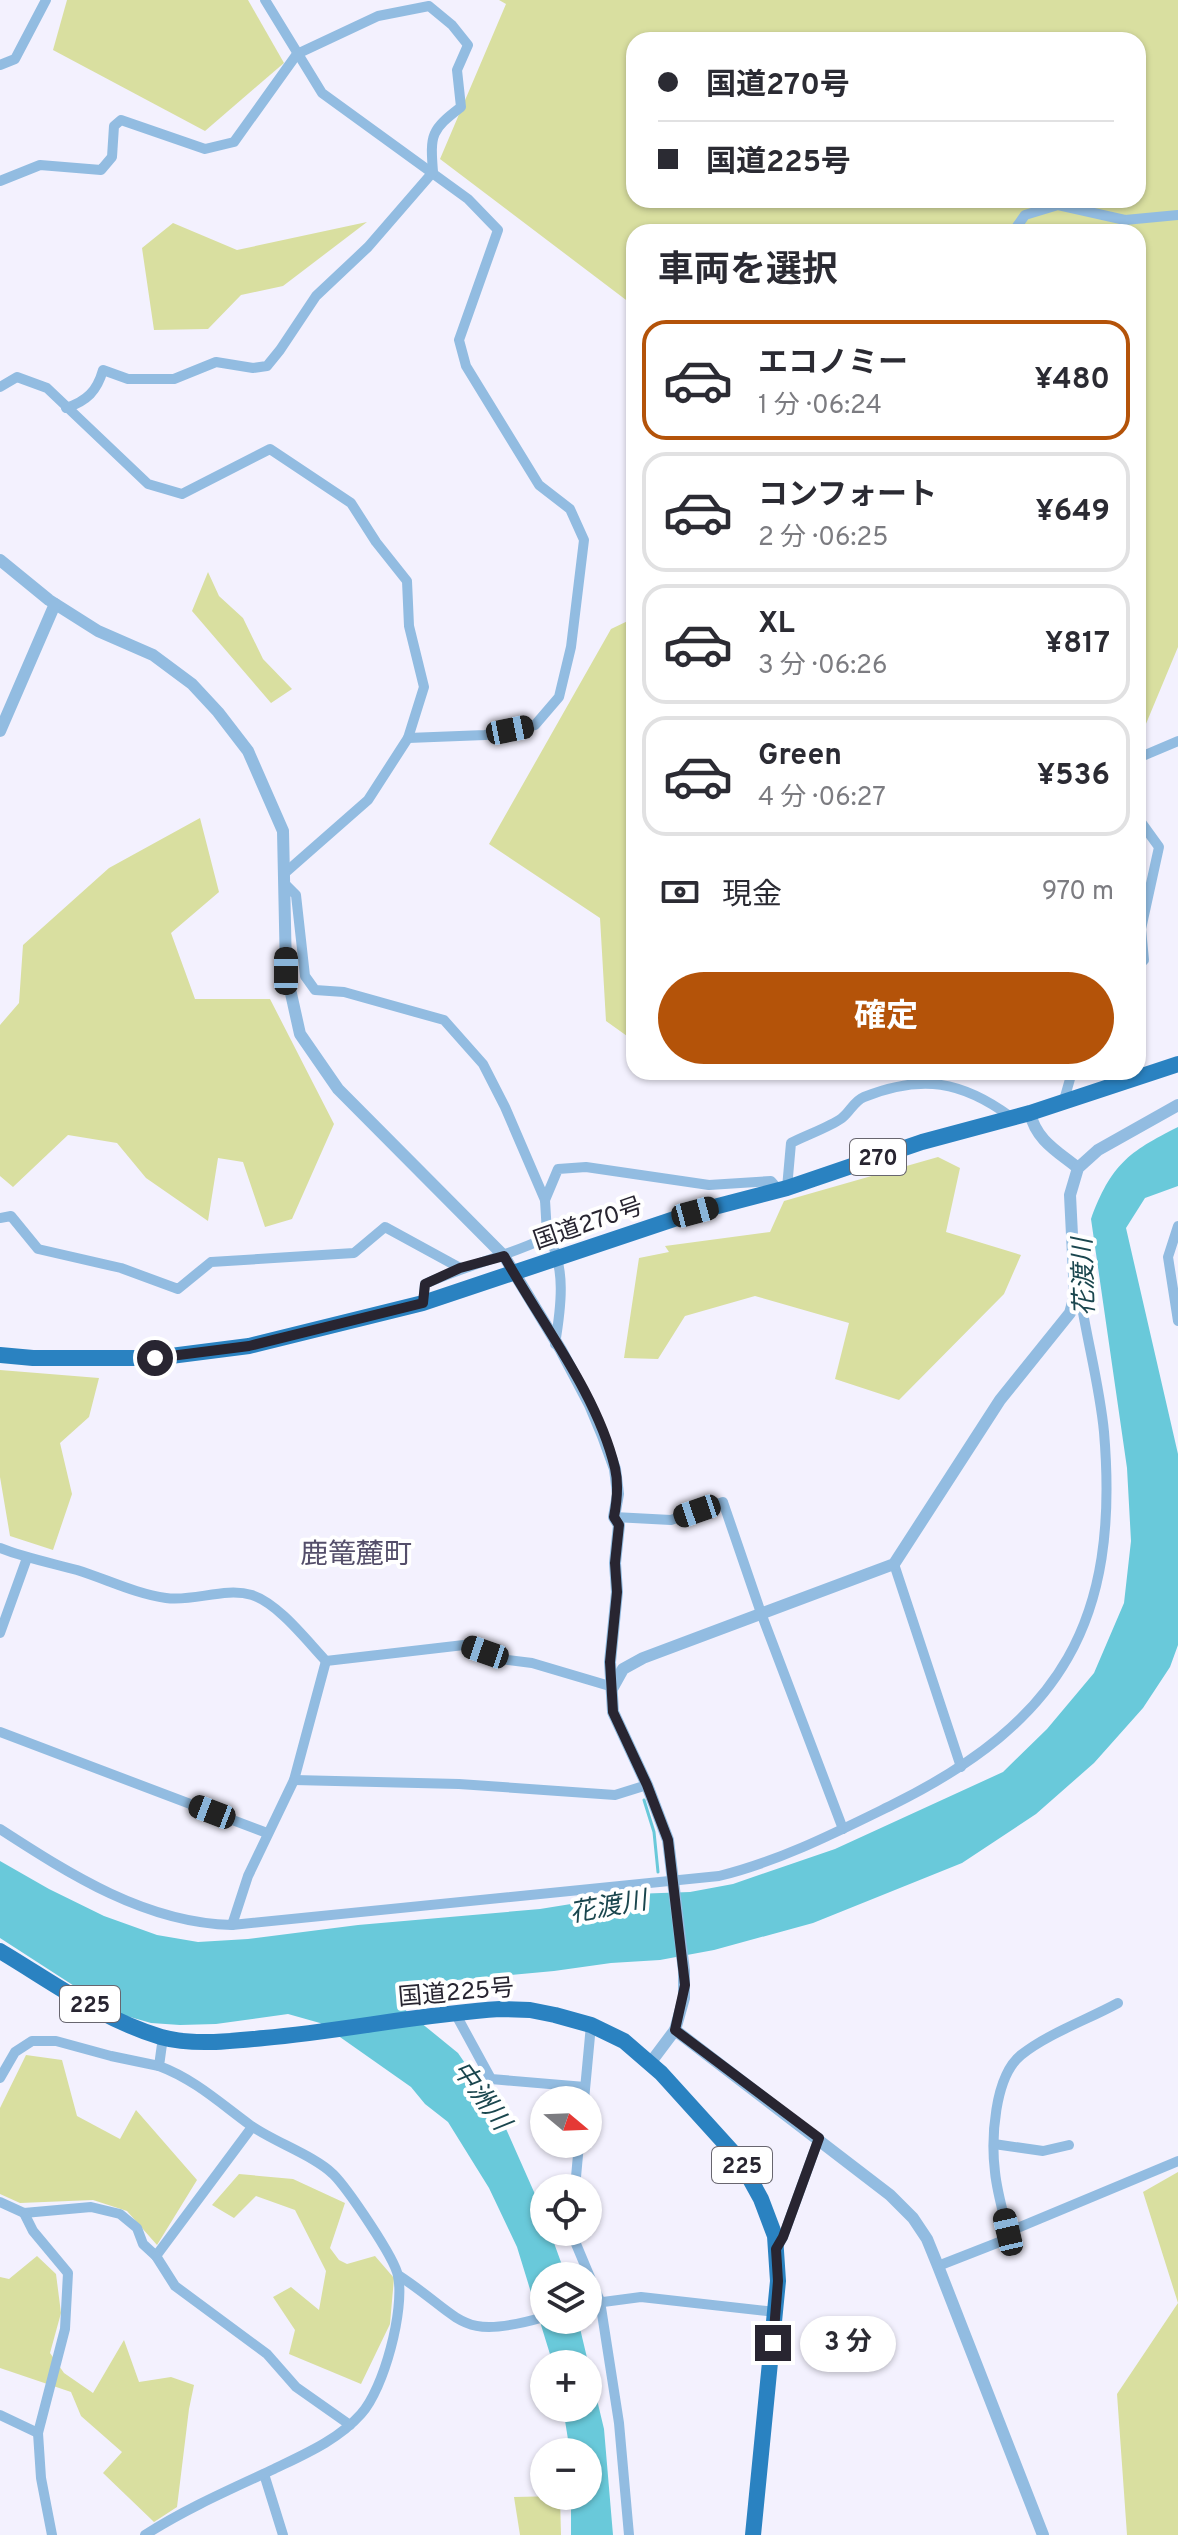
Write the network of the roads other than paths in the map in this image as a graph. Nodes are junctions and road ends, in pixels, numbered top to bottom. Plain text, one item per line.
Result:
1 (46, 0) edge
2 (265, 0) edge
3 (297, 54) junction
4 (0, 65) edge
5 (433, 172) junction
6 (0, 181) edge
7 (1048, 208) edge
8 (1071, 208) edge
9 (1178, 215) edge
10 (1019, 224) edge
11 (0, 387) edge
12 (66, 408) junction
13 (0, 560) edge
14 (55, 604) junction
15 (0, 731) edge
16 (408, 738) junction
17 (1178, 741) edge
18 (1146, 755) edge
19 (1146, 829) edge
20 (286, 879) junction
21 (1146, 906) edge
22 (1178, 1064) edge
23 (1146, 1074) edge
24 (1070, 1080) edge
25 (1127, 1080) edge
26 (1064, 1100) junction
27 (1178, 1105) edge
28 (1030, 1113) junction
29 (1011, 1117) junction
30 (1078, 1168) junction
31 (783, 1189) junction
32 (545, 1200) junction
33 (0, 1218) edge
34 (1178, 1226) edge
35 (547, 1234) junction
36 (504, 1256) junction
37 (460, 1268) junction
38 (1075, 1295) junction
39 (423, 1303) junction
40 (1178, 1321) edge
41 (555, 1344) junction
42 (0, 1355) edge
43 (614, 1517) junction
44 (0, 1548) edge
45 (27, 1558) junction
46 (894, 1564) junction
47 (761, 1613) junction
48 (0, 1633) edge
49 (326, 1661) junction
50 (613, 1687) junction
51 (0, 1732) edge
52 (961, 1767) junction
53 (294, 1780) junction
54 (647, 1785) junction
55 (0, 1829) edge
56 (843, 1829) junction
57 (267, 1833) junction
58 (674, 1884) junction
59 (232, 1925) junction
60 (0, 1951) edge
61 (1118, 2003) dead end
62 (455, 2013) junction
63 (591, 2025) junction
64 (675, 2030) junction
65 (163, 2037) junction
66 (651, 2062) junction
67 (159, 2066) junction
68 (0, 2078) edge
69 (573, 2086) edge
70 (585, 2086) edge
71 (252, 2127) junction
72 (819, 2138) junction
73 (994, 2144) junction
74 (1069, 2145) dead end
75 (1178, 2161) edge
76 (0, 2202) edge
77 (24, 2213) junction
78 (1008, 2232) junction
79 (776, 2249) junction
80 (156, 2256) junction
81 (938, 2266) junction
82 (398, 2275) junction
83 (602, 2302) edge
84 (776, 2312) junction
85 (530, 2321) edge
86 (600, 2334) edge
87 (0, 2415) edge
88 (350, 2425) junction
89 (38, 2433) junction
90 (264, 2474) junction
91 (52, 2535) edge
92 (145, 2535) edge
93 (283, 2535) edge
94 (629, 2535) edge
95 (753, 2535) edge
96 (1043, 2535) edge

1 - 4 street
2 - 3 street
3 - 5 street
3 - 5 street
3 - 6 street
5 - 12 street
5 - 16 street
7 - 10 street
8 - 9 street
11 - 12 street
12 - 16 street
13 - 14 street
14 - 15 street
14 - 20 street
16 - 20 street
17 - 18 street
19 - 21 street
20 - 32 street
20 - 36 street
22 - 23 highway, 国道270号 / 270
24 - 26 street
25 - 26 highway, 国道270号 / 270
26 - 28 highway, 国道270号 / 270
27 - 30 street
28 - 29 highway, 国道270号 / 270
28 - 30 street
29 - 31 highway, 国道270号 / 270
29 - 31 street
30 - 38 street
31 - 32 street
31 - 39 highway, 国道270号 / 270
32 - 35 street
33 - 37 street
34 - 40 street
35 - 36 street
35 - 41 street
36 - 37 street
36 - 41 street
37 - 39 street
38 - 46 street
38 - 52 street
39 - 42 highway, 国道270号 / 270
41 - 43 street
43 - 47 street
43 - 50 street
44 - 45 street
45 - 48 street
45 - 49 street
46 - 47 street
46 - 52 street
47 - 50 street
47 - 56 street
49 - 50 street
49 - 53 street
50 - 54 street
51 - 57 street
52 - 56 street
53 - 54 street
53 - 57 street
54 - 58 street
55 - 59 street
56 - 58 street
57 - 59 street
58 - 59 street
58 - 64 street
60 - 65 highway, 国道225号 / 225
61 - 73 street
62 - 63 highway, 国道225号 / 225
62 - 65 highway, 国道225号 / 225
62 - 69 street
63 - 66 highway, 国道225号 / 225
63 - 70 street
64 - 66 street
64 - 72 street
65 - 67 street
66 - 79 highway, 国道225号 / 225
67 - 68 street
67 - 71 street
71 - 80 street
71 - 82 street
72 - 79 street
72 - 81 street
73 - 74 street
73 - 78 street
75 - 78 street
76 - 77 street
77 - 80 street
77 - 89 street
78 - 81 street
79 - 84 highway, 国道225号 / 225
80 - 88 street
81 - 96 street
82 - 85 street
82 - 88 street
83 - 84 street
84 - 95 highway, 国道225号 / 225
86 - 94 street
87 - 89 street
88 - 90 street
89 - 91 street
90 - 92 street
90 - 93 street

